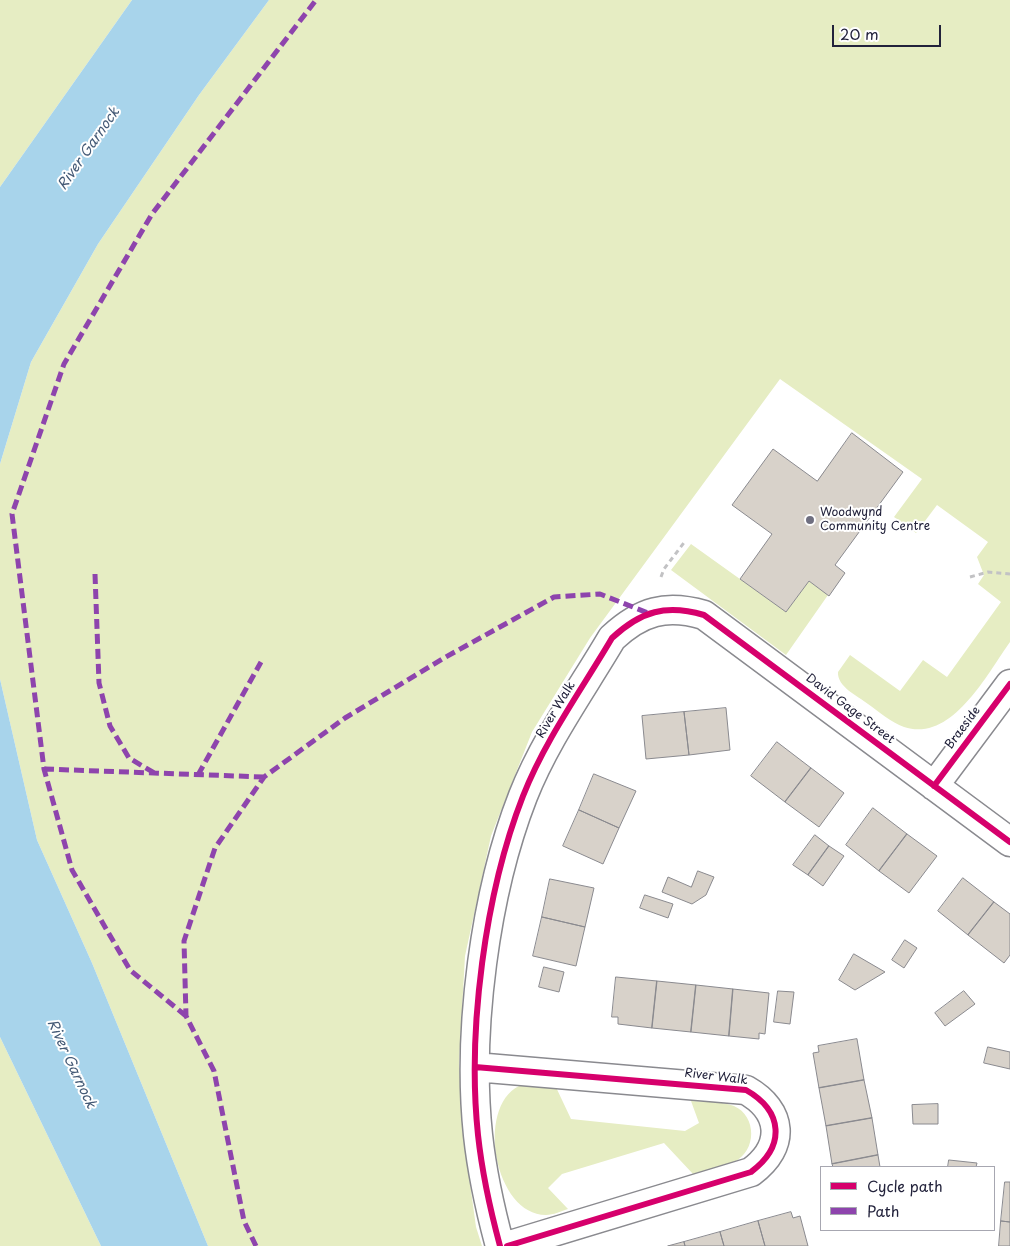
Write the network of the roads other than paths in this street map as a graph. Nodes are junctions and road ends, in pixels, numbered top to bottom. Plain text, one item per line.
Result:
1 (671, 610) joint
2 (1010, 684) edge
3 (934, 786) junction
4 (1010, 842) edge
5 (474, 1067) junction
6 (500, 1246) edge
7 (506, 1246) edge

1 - 3 street, David Gage Street
1 - 5 street, River Walk
2 - 3 street, Braeside
3 - 4 street, David Gage Street
5 - 6 street, River Walk
5 - 7 street, River Walk

